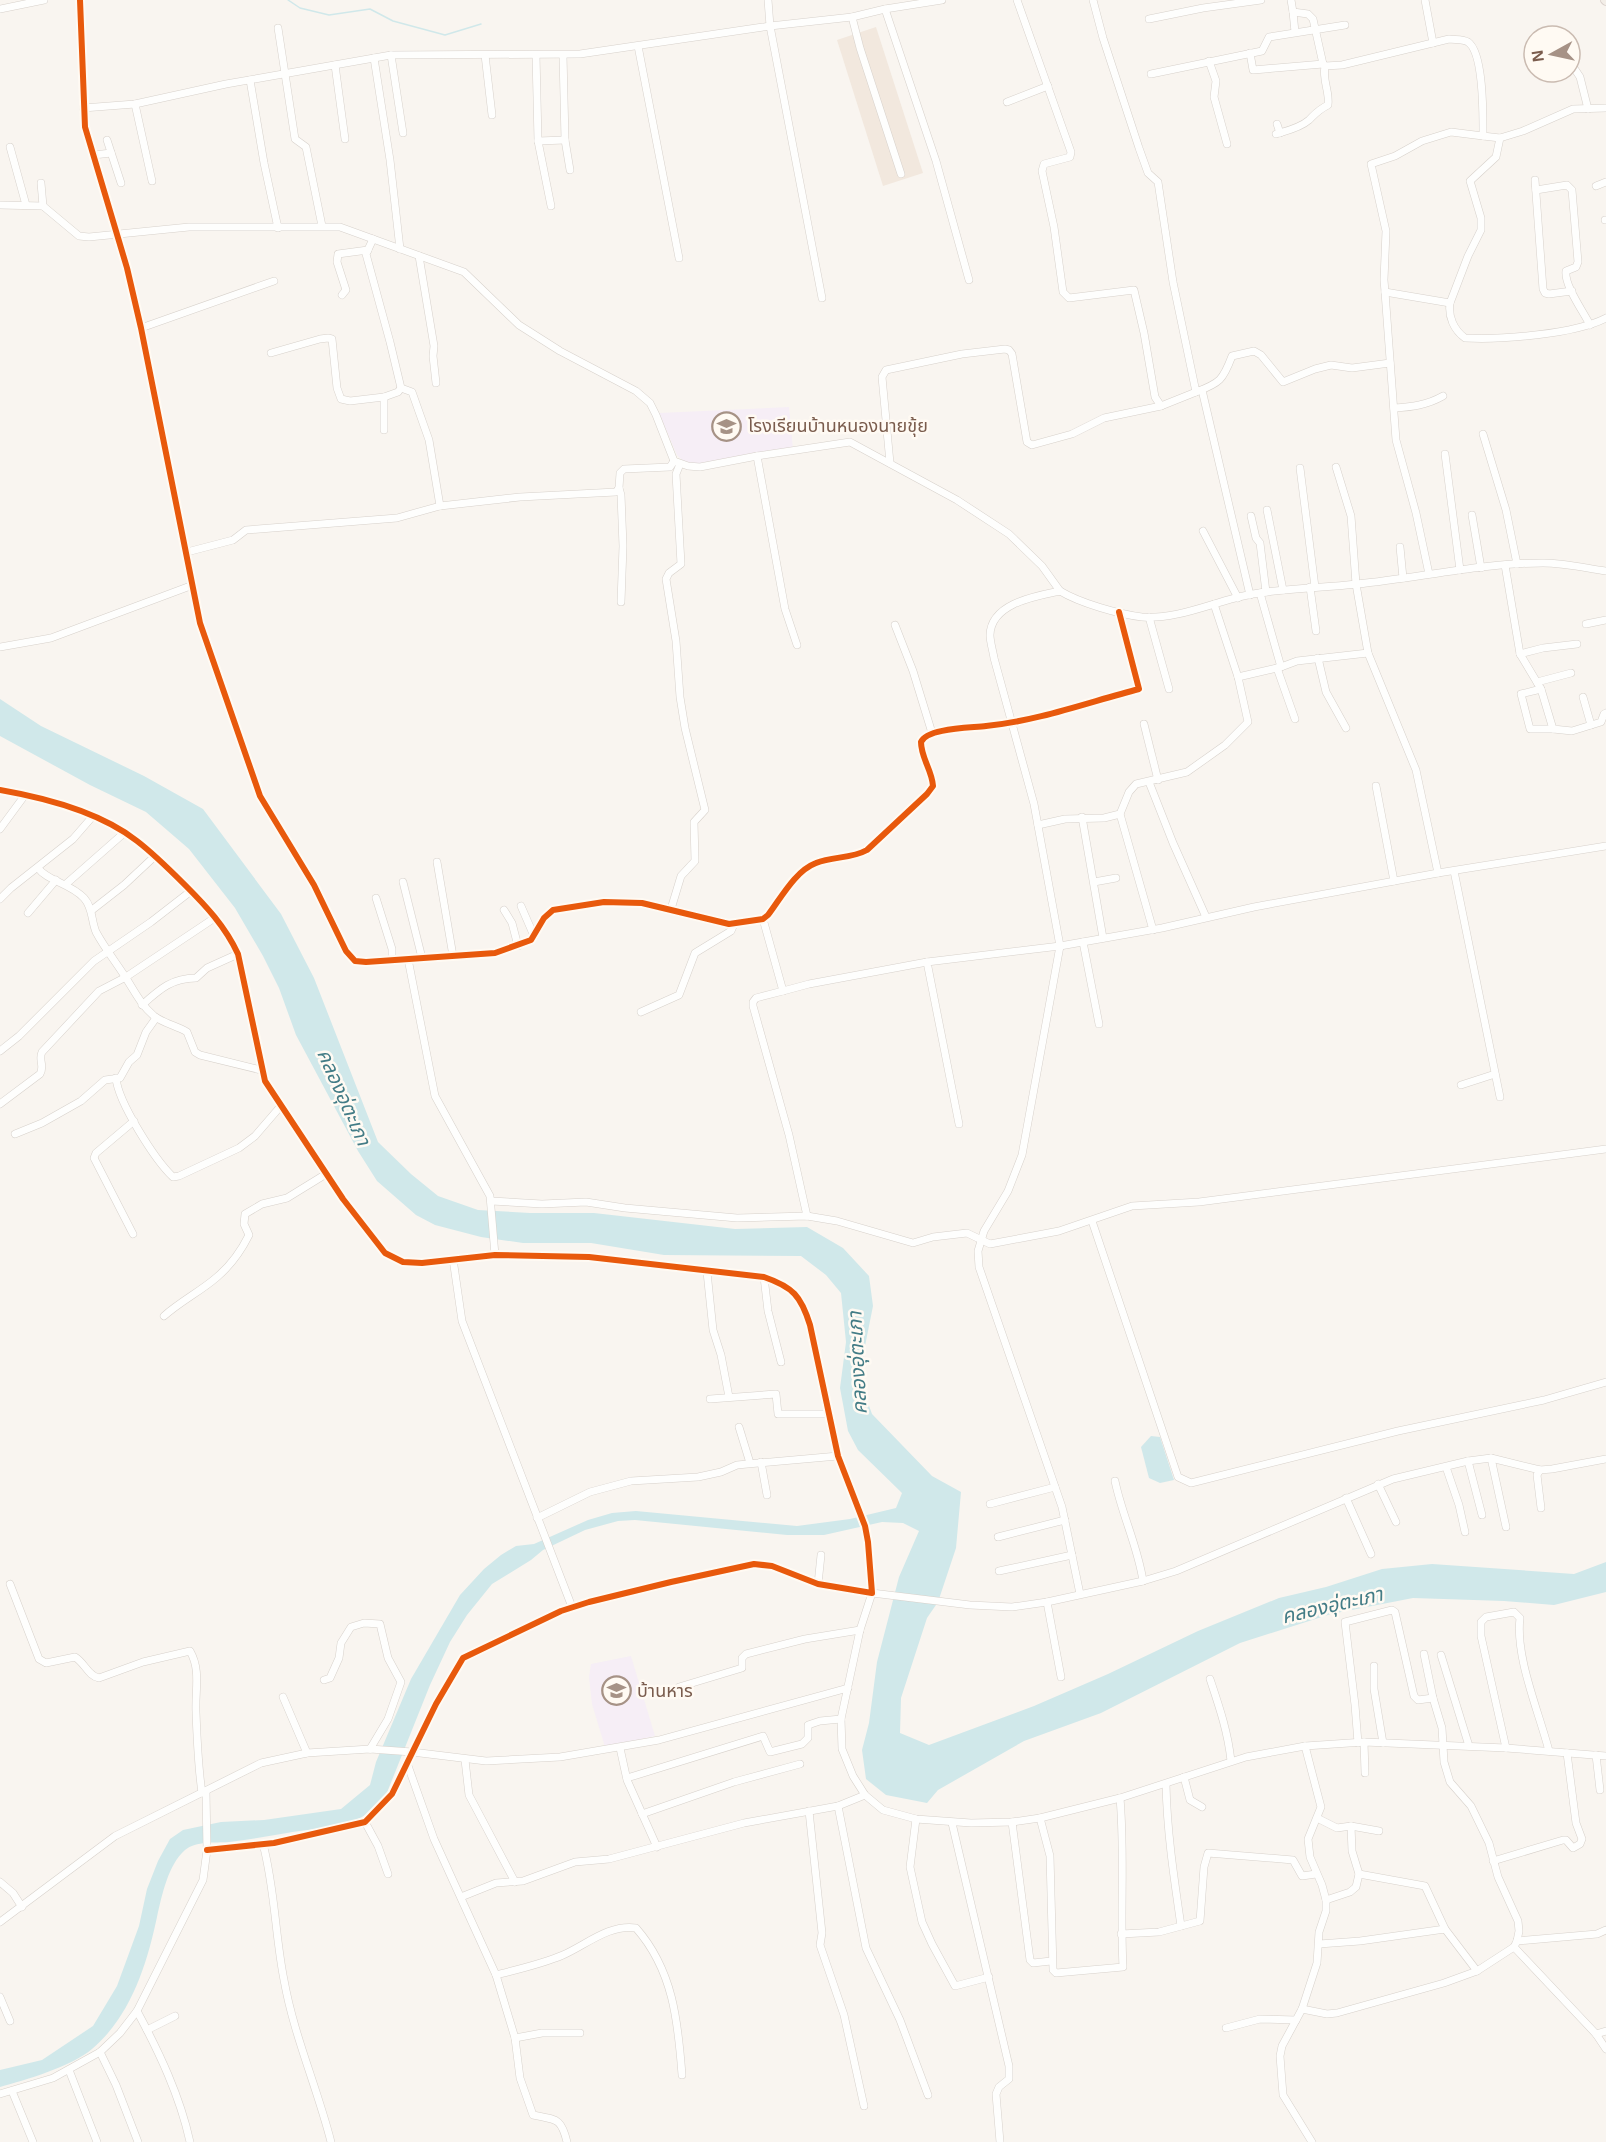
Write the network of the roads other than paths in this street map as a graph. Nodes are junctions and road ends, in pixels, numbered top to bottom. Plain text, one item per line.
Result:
1 (44, 0) edge
2 (80, 0) edge
3 (768, 0) edge
4 (942, 0) edge
5 (1017, 0) edge
6 (1093, 0) edge
7 (1262, 0) edge
8 (1291, 0) edge
9 (1425, 0) edge
10 (0, 9) edge
11 (885, 9) junction
12 (1293, 12) junction
13 (852, 17) junction
14 (1149, 19) dead end
15 (1345, 25) dead end
16 (770, 26) junction
17 (278, 28) dead end
18 (1316, 31) junction
19 (1295, 32) junction
20 (1432, 43) junction
21 (638, 46) junction
22 (1250, 53) junction
23 (391, 55) junction
24 (485, 55) junction
25 (536, 55) junction
26 (563, 56) junction
27 (374, 58) junction
28 (1209, 60) junction
29 (335, 65) junction
30 (1324, 65) junction
31 (285, 74) junction
32 (1151, 74) dead end
33 (250, 80) junction
34 (1582, 84) edge
35 (1048, 86) junction
36 (1006, 102) dead end
37 (135, 104) junction
38 (83, 108) junction
39 (1606, 108) edge
40 (1588, 109) junction
41 (492, 115) dead end
42 (1277, 124) dead end
43 (403, 133) dead end
44 (1483, 136) junction
45 (1500, 138) junction
46 (345, 139) dead end
47 (107, 140) dead end
48 (565, 140) junction
49 (538, 141) junction
50 (1227, 144) dead end
51 (10, 147) dead end
52 (111, 153) junction
53 (93, 155) junction
54 (570, 170) dead end
55 (901, 174) dead end
56 (1535, 180) dead end
57 (152, 181) dead end
58 (1606, 182) edge
59 (41, 183) dead end
60 (121, 183) dead end
61 (1596, 186) dead end
62 (1536, 190) junction
63 (0, 205) edge
64 (26, 205) junction
65 (42, 206) junction
66 (551, 206) dead end
67 (322, 226) junction
68 (278, 228) junction
69 (119, 234) junction
70 (373, 239) junction
71 (400, 249) junction
72 (368, 250) junction
73 (420, 256) junction
74 (679, 258) dead end
75 (969, 280) dead end
76 (274, 281) dead end
77 (1572, 291) junction
78 (1385, 292) junction
79 (342, 295) dead end
80 (822, 298) dead end
81 (1450, 303) junction
82 (1606, 318) edge
83 (1590, 325) junction
84 (141, 328) junction
85 (271, 353) dead end
86 (1390, 363) junction
87 (436, 383) dead end
88 (400, 388) junction
89 (1199, 391) junction
90 (1443, 396) dead end
91 (384, 398) junction
92 (1161, 406) junction
93 (1394, 408) junction
94 (384, 430) dead end
95 (1483, 434) dead end
96 (1445, 454) dead end
97 (757, 456) junction
98 (677, 462) junction
99 (891, 464) junction
100 (1336, 466) dead end
101 (1300, 468) dead end
102 (620, 488) junction
103 (440, 506) junction
104 (1267, 510) dead end
105 (1472, 515) dead end
106 (1251, 516) dead end
107 (1203, 531) dead end
108 (1400, 547) dead end
109 (187, 552) junction
110 (1517, 564) junction
111 (1504, 565) junction
112 (1481, 568) junction
113 (1460, 570) junction
114 (1606, 571) edge
115 (1429, 574) junction
116 (1402, 578) junction
117 (1356, 584) junction
118 (193, 585) junction
119 (1312, 587) junction
120 (1283, 590) junction
121 (1060, 591) junction
122 (1263, 593) junction
123 (1250, 595) junction
124 (1238, 598) junction
125 (621, 602) dead end
126 (1214, 604) junction
127 (1119, 612) junction
128 (1149, 616) junction
129 (1606, 620) edge
130 (1586, 624) dead end
131 (895, 625) dead end
132 (1316, 631) dead end
133 (1577, 644) dead end
134 (797, 645) dead end
135 (0, 647) edge
136 (1368, 654) junction
137 (1520, 654) junction
138 (1318, 658) junction
139 (1279, 668) junction
140 (1571, 673) dead end
141 (1238, 677) junction
142 (1539, 685) junction
143 (1169, 689) dead end
144 (1582, 697) dead end
145 (1606, 713) edge
146 (1295, 719) dead end
147 (1012, 723) junction
148 (1144, 724) dead end
149 (1591, 725) junction
150 (1346, 728) dead end
151 (1553, 729) junction
152 (932, 733) junction
153 (1158, 780) junction
154 (1149, 782) junction
155 (1376, 786) dead end
156 (0, 790) edge
157 (25, 795) junction
158 (1120, 814) junction
159 (93, 816) junction
160 (1082, 817) junction
161 (1038, 825) junction
162 (0, 829) edge
163 (124, 833) junction
164 (1606, 846) edge
165 (154, 856) junction
166 (437, 862) dead end
167 (38, 868) junction
168 (1454, 871) junction
169 (1438, 873) junction
170 (1116, 878) dead end
171 (56, 880) junction
172 (1394, 881) junction
173 (403, 882) dead end
174 (1094, 882) junction
175 (66, 884) junction
176 (191, 891) junction
177 (376, 898) dead end
178 (0, 899) edge
179 (521, 906) dead end
180 (671, 909) junction
181 (92, 910) junction
182 (504, 910) dead end
183 (28, 913) dead end
184 (216, 917) junction
185 (1206, 917) junction
186 (763, 919) junction
187 (734, 924) junction
188 (1153, 930) junction
189 (534, 936) junction
190 (1103, 938) junction
191 (1083, 942) junction
192 (518, 946) junction
193 (1060, 946) junction
194 (108, 952) junction
195 (238, 954) junction
196 (453, 956) junction
197 (422, 958) junction
198 (408, 959) junction
199 (392, 960) junction
200 (927, 962) junction
201 (126, 977) junction
202 (783, 991) junction
203 (142, 1005) junction
204 (641, 1012) dead end
205 (156, 1018) junction
206 (1099, 1024) dead end
207 (0, 1051) edge
208 (261, 1070) junction
209 (1495, 1074) junction
210 (116, 1078) junction
211 (1461, 1085) dead end
212 (1500, 1097) dead end
213 (0, 1104) edge
214 (280, 1107) junction
215 (134, 1121) junction
216 (959, 1124) dead end
217 (15, 1134) dead end
218 (1606, 1149) edge
219 (326, 1174) junction
220 (491, 1202) junction
221 (807, 1216) junction
222 (1092, 1221) junction
223 (133, 1234) dead end
224 (981, 1240) junction
225 (495, 1255) junction
226 (453, 1259) junction
227 (707, 1272) junction
228 (764, 1277) junction
229 (164, 1316) dead end
230 (782, 1362) dead end
231 (1606, 1382) edge
232 (729, 1397) junction
233 (710, 1399) dead end
234 (829, 1414) junction
235 (739, 1427) dead end
236 (838, 1456) junction
237 (1491, 1458) junction
238 (1606, 1460) edge
239 (1468, 1461) junction
240 (761, 1462) junction
241 (750, 1463) junction
242 (1446, 1467) junction
243 (1540, 1470) junction
244 (1115, 1481) dead end
245 (1378, 1484) junction
246 (1055, 1487) junction
247 (767, 1495) dead end
248 (1346, 1498) junction
249 (990, 1504) dead end
250 (1541, 1509) dead end
251 (1482, 1515) dead end
252 (537, 1518) junction
253 (1065, 1520) junction
254 (1396, 1522) dead end
255 (1506, 1527) dead end
256 (1465, 1533) dead end
257 (998, 1537) dead end
258 (1371, 1554) dead end
259 (821, 1555) dead end
260 (1072, 1555) junction
261 (999, 1571) dead end
262 (1143, 1581) junction
263 (9, 1584) dead end
264 (818, 1584) junction
265 (872, 1593) junction
266 (1080, 1594) junction
267 (1047, 1602) junction
268 (572, 1607) junction
269 (860, 1630) junction
270 (1424, 1654) dead end
271 (1441, 1655) dead end
272 (1374, 1666) dead end
273 (1061, 1677) dead end
274 (1210, 1679) dead end
275 (324, 1680) dead end
276 (679, 1687) dead end
277 (848, 1688) junction
278 (283, 1697) dead end
279 (1433, 1698) junction
280 (841, 1719) junction
281 (1361, 1742) junction
282 (1383, 1743) junction
283 (1305, 1746) junction
284 (1442, 1746) junction
285 (1469, 1746) junction
286 (620, 1748) junction
287 (1506, 1748) junction
288 (370, 1749) junction
289 (412, 1752) junction
290 (1549, 1752) junction
291 (307, 1753) junction
292 (1567, 1753) junction
293 (1596, 1755) junction
294 (1606, 1756) edge
295 (465, 1760) junction
296 (1231, 1761) junction
297 (407, 1762) junction
298 (800, 1764) dead end
299 (1365, 1773) dead end
300 (1184, 1777) junction
301 (627, 1778) junction
302 (1166, 1784) junction
303 (1599, 1790) dead end
304 (204, 1792) junction
305 (865, 1795) junction
306 (1120, 1798) junction
307 (838, 1806) junction
308 (1202, 1807) dead end
309 (809, 1811) junction
310 (642, 1814) junction
311 (1040, 1818) junction
312 (1317, 1818) junction
313 (916, 1819) junction
314 (365, 1822) junction
315 (1012, 1822) junction
316 (952, 1823) junction
317 (1351, 1826) junction
318 (1379, 1831) dead end
319 (263, 1844) junction
320 (657, 1847) junction
321 (207, 1850) junction
322 (1493, 1861) junction
323 (388, 1874) dead end
324 (1316, 1874) junction
325 (1359, 1874) junction
326 (0, 1882) edge
327 (515, 1882) junction
328 (461, 1898) junction
329 (1326, 1900) junction
330 (22, 1906) junction
331 (0, 1922) edge
332 (1181, 1926) junction
333 (1445, 1929) junction
334 (1606, 1930) edge
335 (1121, 1934) junction
336 (1319, 1944) junction
337 (1516, 1944) junction
338 (1051, 1960) junction
339 (1478, 1971) junction
340 (496, 1975) junction
341 (989, 1977) junction
342 (0, 1997) edge
343 (1302, 2009) junction
344 (137, 2011) junction
345 (175, 2016) dead end
346 (1296, 2020) junction
347 (10, 2021) dead end
348 (1226, 2028) dead end
349 (147, 2030) junction
350 (1606, 2031) edge
351 (580, 2033) dead end
352 (1596, 2034) junction
353 (515, 2038) junction
354 (1606, 2049) edge
355 (100, 2052) junction
356 (69, 2070) junction
357 (682, 2075) dead end
358 (12, 2091) junction
359 (0, 2094) edge
360 (928, 2095) dead end
361 (864, 2106) dead end
362 (33, 2142) edge
363 (97, 2142) edge
364 (138, 2142) edge
365 (190, 2142) edge
366 (331, 2142) edge
367 (567, 2142) edge
368 (1000, 2142) edge
369 (1312, 2142) edge

1 - 10 street
2 - 38 street
3 - 16 street
4 - 11 street
5 - 35 street
6 - 89 street
7 - 14 street
8 - 12 street
9 - 20 street
11 - 13 street
11 - 75 street
12 - 18 street
12 - 19 street
13 - 16 street
13 - 55 street
15 - 18 street
16 - 21 street
16 - 80 street
17 - 31 street
18 - 19 street
18 - 30 street
19 - 22 street
20 - 30 street
20 - 44 street
21 - 26 street
21 - 74 street
22 - 28 street
22 - 30 street
23 - 24 street
23 - 27 street
23 - 43 street
24 - 25 street
24 - 41 street
25 - 26 street
25 - 49 street
26 - 48 street
27 - 29 street
27 - 71 street
28 - 32 street
28 - 50 street
29 - 31 street
29 - 46 street
30 - 42 street
31 - 33 street
31 - 67 street
33 - 37 street
33 - 68 street
34 - 40 street
35 - 36 street
35 - 92 street
37 - 38 street
37 - 57 street
38 - 53 street
39 - 40 street
40 - 45 street
44 - 45 street
44 - 78 street
45 - 81 street
47 - 52 street
48 - 49 street
48 - 54 street
49 - 66 street
51 - 64 street
52 - 53 street
52 - 60 street
53 - 69 street
56 - 62 street
58 - 61 street
59 - 65 street
62 - 77 street
62 - 77 street
63 - 64 street
64 - 65 street
65 - 69 street
67 - 68 street
67 - 70 street
68 - 69 street
69 - 84 street
70 - 71 street
70 - 72 street
71 - 73 street
72 - 79 street
72 - 88 street
73 - 87 street
73 - 98 street
76 - 84 street
77 - 83 street
78 - 81 street
78 - 86 street
81 - 83 street
82 - 83 street
84 - 109 street
85 - 91 street
86 - 89 street
86 - 93 street
88 - 91 street
88 - 103 street
89 - 92 street
89 - 123 street
90 - 93 street
91 - 94 street
92 - 99 street
93 - 115 street
95 - 110 street
96 - 113 street
97 - 98 street
97 - 99 street
97 - 134 street
98 - 102 street
98 - 180 street
99 - 121 street
100 - 117 street
101 - 119 street
102 - 103 street
102 - 125 street
103 - 109 street
104 - 120 street
105 - 112 street
106 - 122 street
107 - 124 street
108 - 116 street
109 - 118 street
110 - 111 street
110 - 114 street
111 - 112 street
111 - 137 street
112 - 113 street
113 - 115 street
115 - 116 street
116 - 117 street
117 - 119 street
117 - 136 street
118 - 135 street
118 - 199 street
119 - 120 street
119 - 132 street
120 - 122 street
121 - 127 street
121 - 147 street
122 - 123 street
122 - 139 street
123 - 124 street
124 - 126 street
126 - 128 street
126 - 141 street
127 - 128 street
127 - 147 street
128 - 143 street
129 - 130 street
131 - 152 street
133 - 137 street
136 - 138 street
136 - 169 street
137 - 142 street
138 - 139 street
138 - 150 street
139 - 141 street
139 - 146 street
140 - 142 street
141 - 153 street
142 - 151 street
142 - 151 street
144 - 149 street
145 - 149 street
147 - 152 street
147 - 161 street
148 - 153 street
149 - 151 street
152 - 186 street
153 - 154 street
154 - 158 street
154 - 185 street
155 - 172 street
156 - 157 street
157 - 159 street
157 - 162 street
158 - 160 street
158 - 188 street
159 - 163 street
159 - 167 street
160 - 161 street
160 - 174 street
161 - 193 street
163 - 165 street
163 - 175 street
164 - 168 street
165 - 176 street
165 - 181 street
166 - 196 street
167 - 171 street
167 - 178 street
168 - 169 street
168 - 209 street
169 - 172 street
170 - 174 street
171 - 175 street
171 - 183 street
172 - 185 street
173 - 197 street
174 - 190 street
175 - 181 street
176 - 184 street
176 - 194 street
177 - 199 street
179 - 189 street
180 - 187 street
180 - 189 street
181 - 194 street
182 - 192 street
184 - 195 street
184 - 201 street
185 - 188 street
186 - 187 street
186 - 202 street
187 - 204 street
188 - 190 street
189 - 192 street
190 - 191 street
191 - 193 street
191 - 206 street
192 - 196 street
193 - 200 street
193 - 224 street
194 - 201 street
194 - 207 street
195 - 203 street
195 - 208 street
196 - 197 street
197 - 198 street
198 - 199 street
198 - 220 street
200 - 202 street
200 - 216 street
201 - 203 street
201 - 213 street
202 - 221 street
203 - 205 street
205 - 208 street
205 - 210 street
208 - 214 street
209 - 211 street
209 - 212 street
210 - 215 street
210 - 217 street
214 - 215 street
214 - 219 street
215 - 223 street
218 - 222 street
219 - 226 street
219 - 229 street
220 - 221 street
220 - 225 street
221 - 224 street
222 - 224 street
222 - 231 street
224 - 246 street
225 - 226 street
225 - 227 street
226 - 252 street
227 - 228 street
227 - 232 street
228 - 230 street
228 - 234 street
232 - 233 street
232 - 234 street
234 - 236 street
235 - 241 street
236 - 240 street
236 - 265 street
237 - 239 street
237 - 243 street
237 - 255 street
238 - 243 street
239 - 242 street
239 - 251 street
240 - 241 street
240 - 247 street
241 - 252 street
242 - 245 street
242 - 256 street
243 - 250 street
244 - 262 street
245 - 248 street
245 - 254 street
246 - 249 street
246 - 253 street
248 - 258 street
248 - 262 street
252 - 268 street
253 - 257 street
253 - 260 street
259 - 264 street
260 - 261 street
260 - 266 street
262 - 266 street
263 - 304 street
264 - 265 street
264 - 268 street
265 - 267 street
265 - 269 street
266 - 267 street
267 - 273 street
268 - 289 street
269 - 276 street
269 - 277 street
270 - 279 street
271 - 285 street
272 - 282 street
274 - 296 street
275 - 288 street
277 - 280 street
277 - 286 street
278 - 291 street
279 - 281 street
279 - 284 street
280 - 301 street
280 - 305 street
281 - 282 street
281 - 283 street
281 - 299 street
282 - 284 street
283 - 296 street
283 - 312 street
284 - 285 street
284 - 322 street
285 - 287 street
286 - 295 street
286 - 301 street
287 - 290 street
287 - 290 street
288 - 289 street
288 - 291 street
289 - 295 street
289 - 297 street
290 - 292 street
291 - 304 street
292 - 293 street
292 - 322 street
293 - 294 street
293 - 303 street
295 - 327 street
296 - 300 street
297 - 314 street
297 - 328 street
298 - 310 street
300 - 302 street
300 - 308 street
301 - 310 street
302 - 306 street
302 - 332 street
304 - 321 street
304 - 330 street
305 - 307 street
305 - 313 street
306 - 311 street
306 - 335 street
307 - 309 street
307 - 360 street
309 - 320 street
309 - 361 street
310 - 320 street
311 - 315 street
311 - 338 street
312 - 317 street
312 - 324 street
313 - 316 street
313 - 341 street
314 - 319 street
314 - 323 street
315 - 316 street
315 - 338 street
316 - 341 street
317 - 318 street
317 - 325 street
319 - 321 street
319 - 366 street
320 - 327 street
321 - 344 street
322 - 337 street
324 - 329 street
324 - 332 street
325 - 329 street
325 - 333 street
326 - 330 street
327 - 328 street
328 - 340 street
329 - 336 street
330 - 331 street
332 - 335 street
333 - 336 street
333 - 339 street
334 - 337 street
335 - 338 street
336 - 343 street
337 - 339 street
337 - 352 street
339 - 343 street
340 - 353 street
340 - 357 street
341 - 368 street
342 - 347 street
343 - 346 street
344 - 349 street
344 - 355 street
345 - 349 street
346 - 348 street
346 - 369 street
349 - 365 street
350 - 352 street
351 - 353 street
352 - 354 street
353 - 367 street
355 - 356 street
355 - 364 street
356 - 358 street
356 - 363 street
358 - 359 street
358 - 362 street

